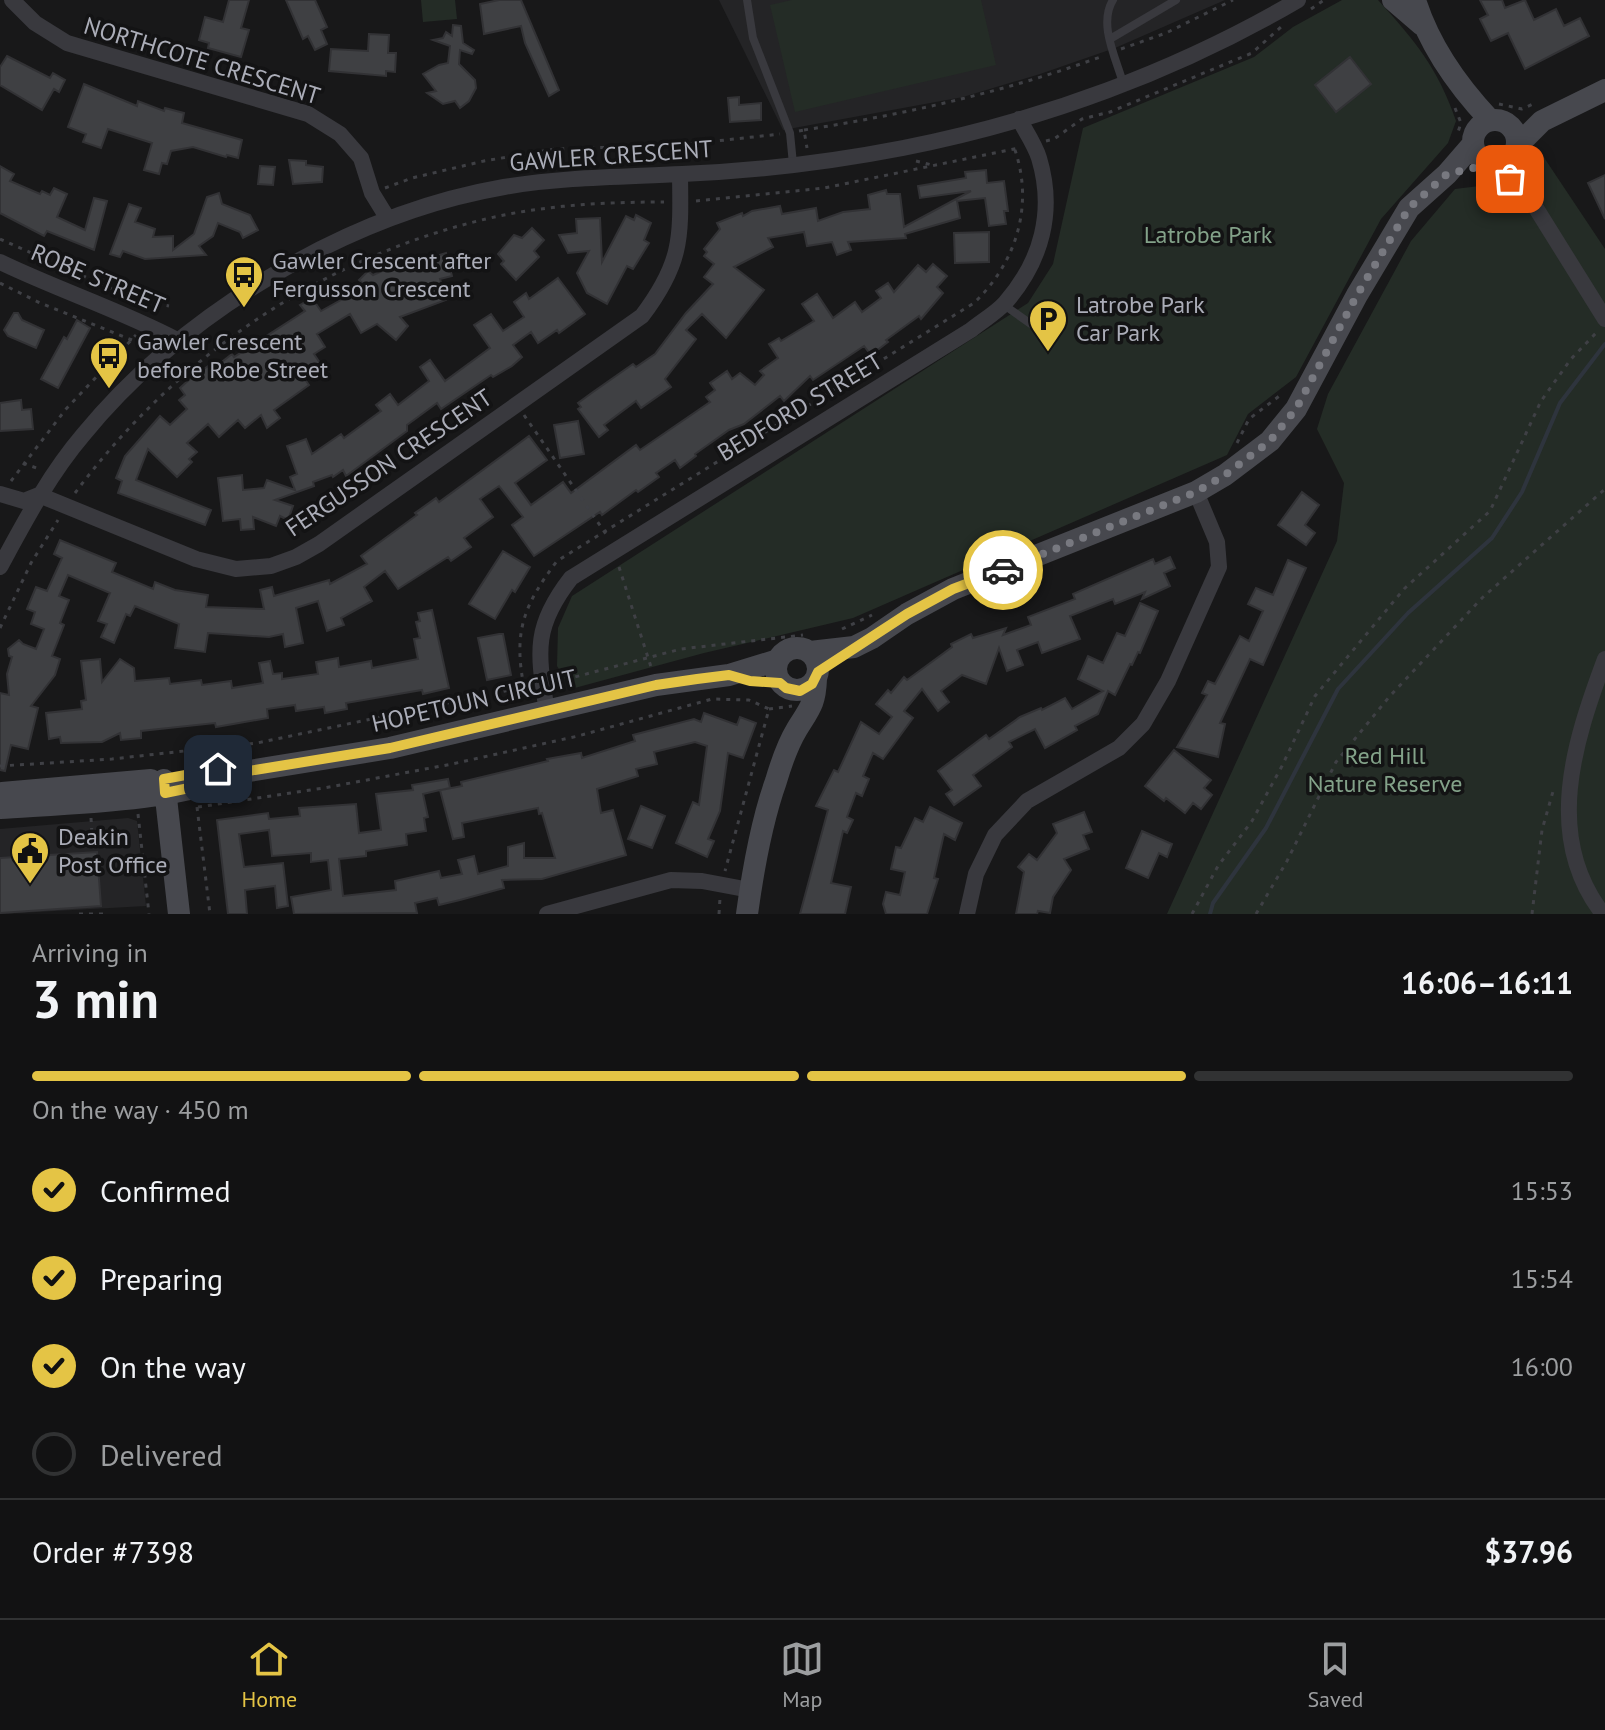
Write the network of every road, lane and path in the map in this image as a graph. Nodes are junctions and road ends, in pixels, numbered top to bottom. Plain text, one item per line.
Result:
1 (12, 0) edge
2 (747, 0) edge
3 (1113, 0) edge
4 (1176, 0) edge
5 (1233, 0) edge
6 (1324, 0) edge
7 (1393, 0) edge
8 (1415, 0) edge
9 (1300, 7) edge
10 (1288, 19) dead end
11 (1423, 26) junction
12 (1110, 39) junction
13 (1114, 51) junction
14 (1123, 84) junction
15 (1605, 90) edge
16 (1539, 112) junction
17 (1019, 119) junction
18 (1483, 124) junction
19 (804, 130) junction
20 (790, 133) junction
21 (1450, 144) dead end
22 (1033, 145) junction
23 (818, 148) dead end
24 (1014, 149) junction
25 (1516, 149) junction
26 (906, 159) dead end
27 (793, 164) junction
28 (1492, 164) junction
29 (937, 166) junction
30 (1447, 174) junction
31 (680, 175) junction
32 (1526, 192) junction
33 (372, 193) junction
34 (680, 202) junction
35 (388, 219) junction
36 (0, 239) edge
37 (0, 262) edge
38 (0, 283) edge
39 (1004, 305) junction
40 (169, 306) dead end
41 (1605, 321) edge
42 (148, 325) junction
43 (1045, 334) dead end
44 (132, 340) junction
45 (177, 340) junction
46 (1292, 387) dead end
47 (517, 405) junction
48 (1237, 443) dead end
49 (1605, 489) edge
50 (1196, 492) junction
51 (1, 494) edge
52 (39, 495) junction
53 (74, 501) junction
54 (604, 531) junction
55 (613, 549) junction
56 (0, 567) edge
57 (882, 610) dead end
58 (0, 628) edge
59 (848, 638) junction
60 (649, 656) junction
61 (814, 659) junction
62 (1605, 659) edge
63 (778, 660) junction
64 (729, 675) junction
65 (543, 684) junction
66 (656, 685) junction
67 (783, 686) junction
68 (524, 687) junction
69 (547, 712) junction
70 (796, 730) junction
71 (0, 766) edge
72 (1558, 780) dead end
73 (164, 786) junction
74 (0, 793) edge
75 (0, 808) edge
76 (128, 815) dead end
77 (721, 885) junction
78 (750, 890) junction
79 (79, 914) edge
80 (104, 914) edge
81 (149, 914) edge
82 (179, 914) edge
83 (210, 914) edge
84 (547, 914) edge
85 (719, 914) edge
86 (747, 914) edge
87 (967, 914) edge
88 (1192, 914) edge
89 (1256, 914) edge
90 (1532, 914) edge
91 (1603, 914) edge

1 - 33 street, NORTHCOTE CRESCENT
2 - 20 lane
3 - 12 lane
4 - 12 lane
5 - 13 path
6 - 9 path
7 - 11 main road
8 - 11 main road
9 - 14 street, GAWLER CRESCENT
10 - 22 path
11 - 18 main road
12 - 13 lane
13 - 14 lane
13 - 19 path
14 - 17 street, GAWLER CRESCENT
15 - 16 main road
16 - 18 main road
16 - 18 path
16 - 25 main road
17 - 22 street, BEDFORD STREET
17 - 27 street, GAWLER CRESCENT
18 - 21 path
18 - 25 main road
18 - 28 main road
18 - 30 main road
19 - 20 path
19 - 23 path
20 - 27 lane
20 - 33 path
22 - 24 path
22 - 39 street, BEDFORD STREET
24 - 29 path
24 - 54 path
25 - 28 main road
25 - 32 street
26 - 29 path
27 - 31 street, GAWLER CRESCENT
28 - 30 main road
28 - 32 street
29 - 34 path
30 - 50 main road
31 - 34 street, FERGUSSON CRESCENT
31 - 35 street, GAWLER CRESCENT
32 - 41 street
33 - 35 street, NORTHCOTE CRESCENT
34 - 47 street, FERGUSSON CRESCENT
34 - 53 path
35 - 45 street, GAWLER CRESCENT
36 - 40 path
37 - 42 street, ROBE STREET
38 - 44 path
39 - 43 lane
39 - 55 street, BEDFORD STREET
41 - 88 path
42 - 44 path
42 - 45 street, ROBE STREET
44 - 51 path
45 - 52 street, GAWLER CRESCENT
46 - 48 path
47 - 53 street, FERGUSSON CRESCENT
47 - 54 path
49 - 89 path
50 - 59 main road
50 - 87 street
51 - 52 street, FERGUSSON CRESCENT
52 - 53 street, FERGUSSON CRESCENT
52 - 56 street, GAWLER CRESCENT
53 - 58 path
54 - 55 path
54 - 68 path
55 - 60 path
55 - 65 street, BEDFORD STREET
57 - 59 path
59 - 61 main road
60 - 61 path
60 - 65 path
60 - 66 path
61 - 63 main road, HOPETOUN CIRCUIT
61 - 67 main road
61 - 70 main road
62 - 91 street
63 - 64 main road, HOPETOUN CIRCUIT
63 - 67 main road
64 - 66 main road, HOPETOUN CIRCUIT
64 - 67 main road, HOPETOUN CIRCUIT
65 - 68 path
65 - 69 street, BEDFORD STREET
66 - 69 main road, HOPETOUN CIRCUIT
67 - 70 main road
68 - 71 path
69 - 73 main road, HOPETOUN CIRCUIT
70 - 78 main road
72 - 90 path
73 - 74 main road, HOPETOUN CIRCUIT
73 - 75 main road, HOPETOUN CIRCUIT
73 - 82 main road
76 - 81 path
77 - 78 street
77 - 83 path
77 - 84 street
77 - 85 path
78 - 86 main road
79 - 80 path

